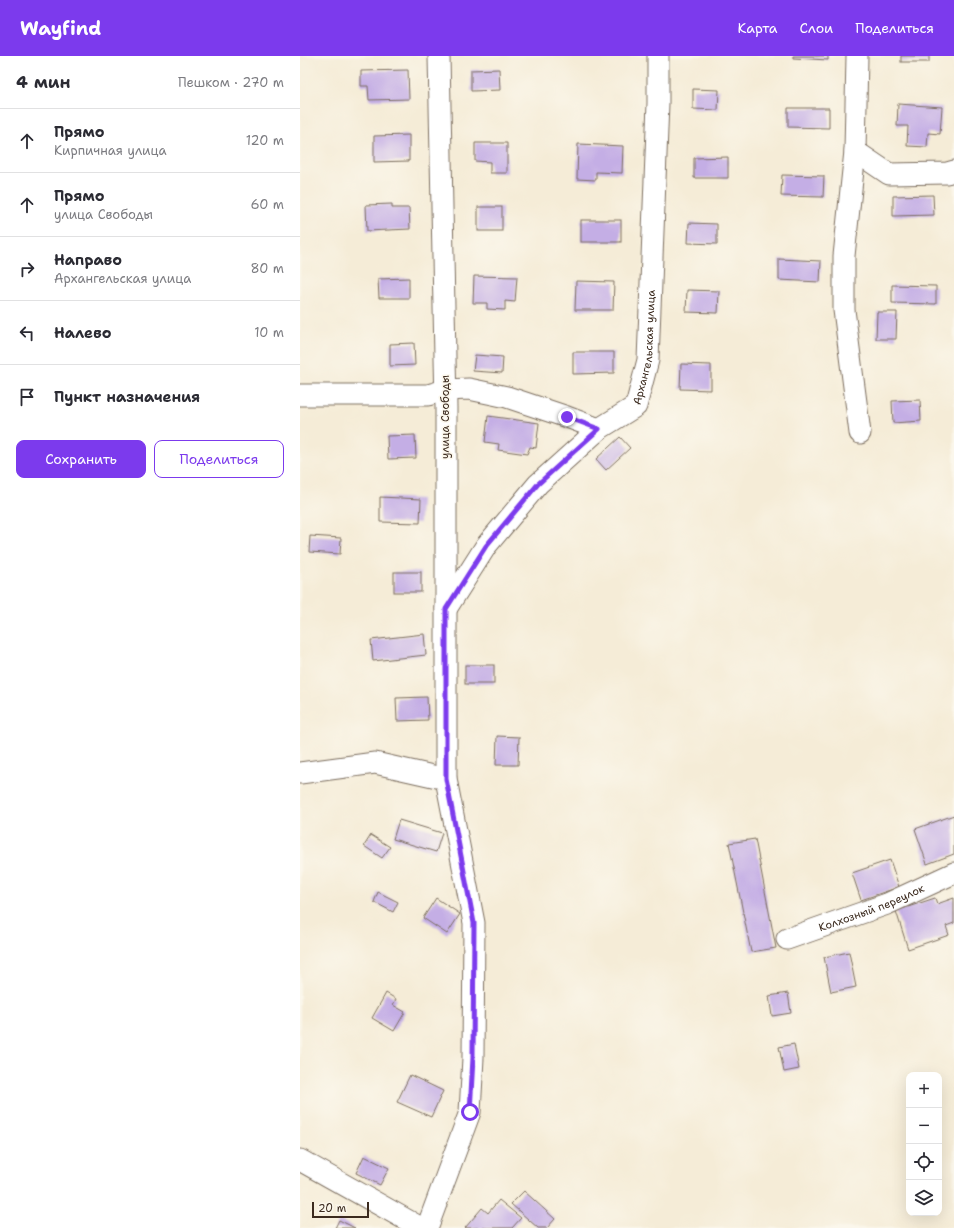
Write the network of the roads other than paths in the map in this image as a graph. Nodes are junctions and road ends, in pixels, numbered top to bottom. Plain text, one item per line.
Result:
1 (439, 56) edge
2 (658, 56) edge
3 (857, 56) edge
4 (855, 151) junction
5 (954, 171) edge
6 (445, 390) junction
7 (300, 395) edge
8 (599, 429) junction
9 (860, 433) dead end
10 (446, 609) junction
11 (300, 773) edge
12 (446, 779) junction
13 (954, 872) edge
14 (787, 939) dead end
15 (300, 1160) edge
16 (421, 1228) edge
17 (427, 1228) edge

1 - 6 street, улица Свободы
2 - 8 street, Архангельская улица
3 - 4 street
4 - 5 street
4 - 9 street
6 - 7 street
6 - 8 street
6 - 10 street, улица Свободы
8 - 10 street, Архангельская улица
10 - 12 street, улица Свободы
11 - 12 street
12 - 17 street, улица Свободы
13 - 14 street, Колхозный переулок
15 - 16 street

